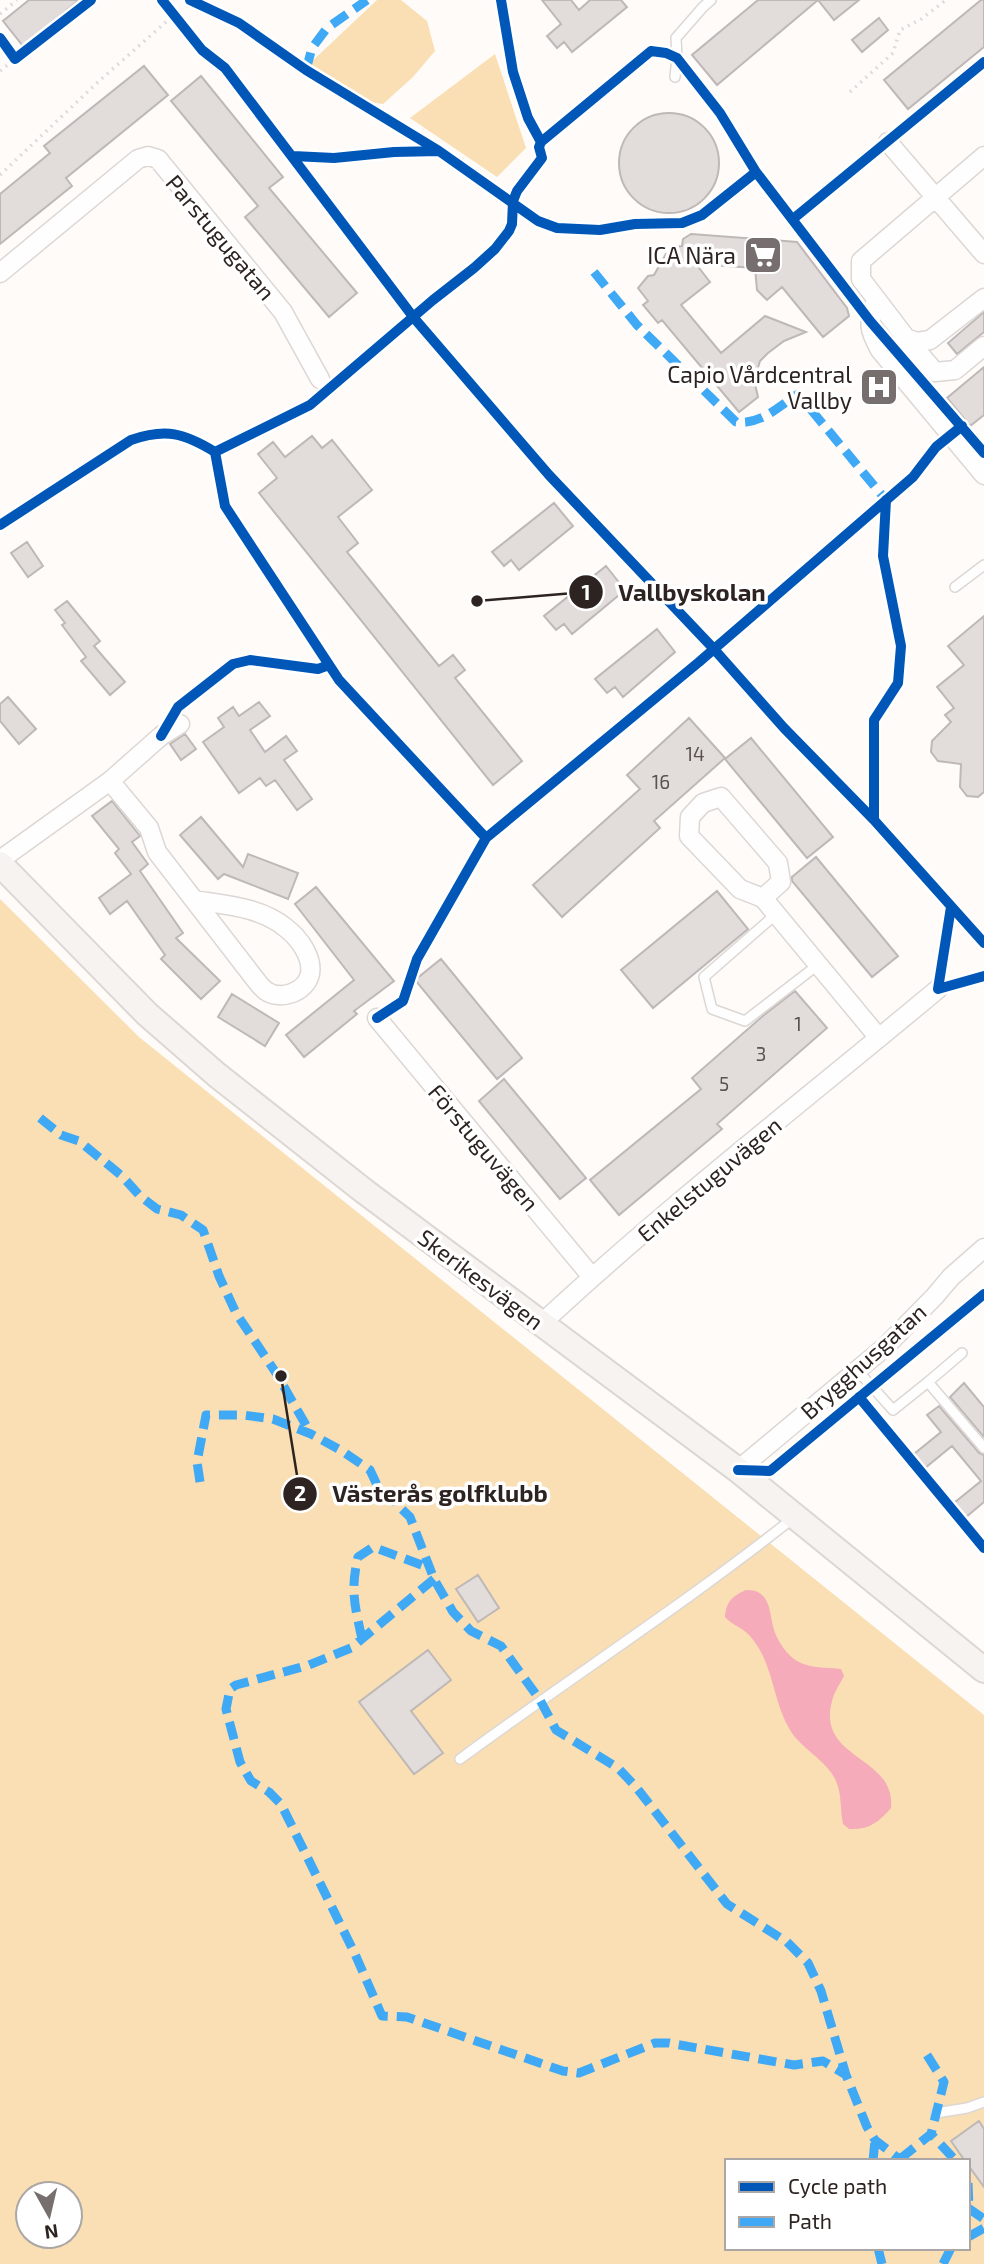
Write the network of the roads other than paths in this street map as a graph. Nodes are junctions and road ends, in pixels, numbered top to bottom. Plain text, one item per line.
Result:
1 (707, 2) edge
2 (674, 77) dead end
3 (888, 142) dead end
4 (984, 156) edge
5 (936, 197) junction
6 (984, 254) edge
7 (0, 273) edge
8 (984, 298) edge
9 (876, 299) junction
10 (906, 338) junction
11 (984, 346) edge
12 (320, 379) dead end
13 (984, 475) edge
14 (984, 565) edge
15 (955, 587) dead end
16 (180, 724) dead end
17 (110, 781) junction
18 (0, 862) edge
19 (763, 898) junction
20 (194, 900) junction
21 (775, 915) junction
22 (819, 964) junction
23 (938, 989) dead end
24 (377, 1018) dead end
25 (879, 1038) junction
26 (984, 1248) edge
27 (592, 1277) junction
28 (541, 1324) junction
29 (962, 1353) dead end
30 (857, 1370) junction
31 (928, 1382) junction
32 (984, 1448) edge
33 (738, 1470) junction
34 (796, 1516) junction
35 (984, 1670) edge
36 (460, 1759) dead end
37 (984, 2102) edge
38 (936, 2113) dead end

1 - 2 lane
3 - 5 street
4 - 5 street
5 - 6 street
5 - 9 street
7 - 12 street, Parstugugatan
8 - 10 street
9 - 10 street
9 - 13 street
10 - 11 street
14 - 15 lane
16 - 17 street
17 - 18 street
17 - 20 street
18 - 28 street, Skerikesvägen
19 - 19 street
19 - 21 street
20 - 20 street
21 - 22 street
21 - 22 lane
22 - 25 street
23 - 25 street, Enkelstuguvägen
24 - 27 street, Förstuguvägen
25 - 27 street, Enkelstuguvägen
26 - 30 street, Brygghusgatan
27 - 28 street, Enkelstuguvägen
28 - 33 street, Skerikesvägen
29 - 31 lane
30 - 31 lane
30 - 33 street, Brygghusgatan
31 - 32 lane
33 - 34 street, Skerikesvägen
34 - 35 street, Skerikesvägen
34 - 36 lane
37 - 38 lane

